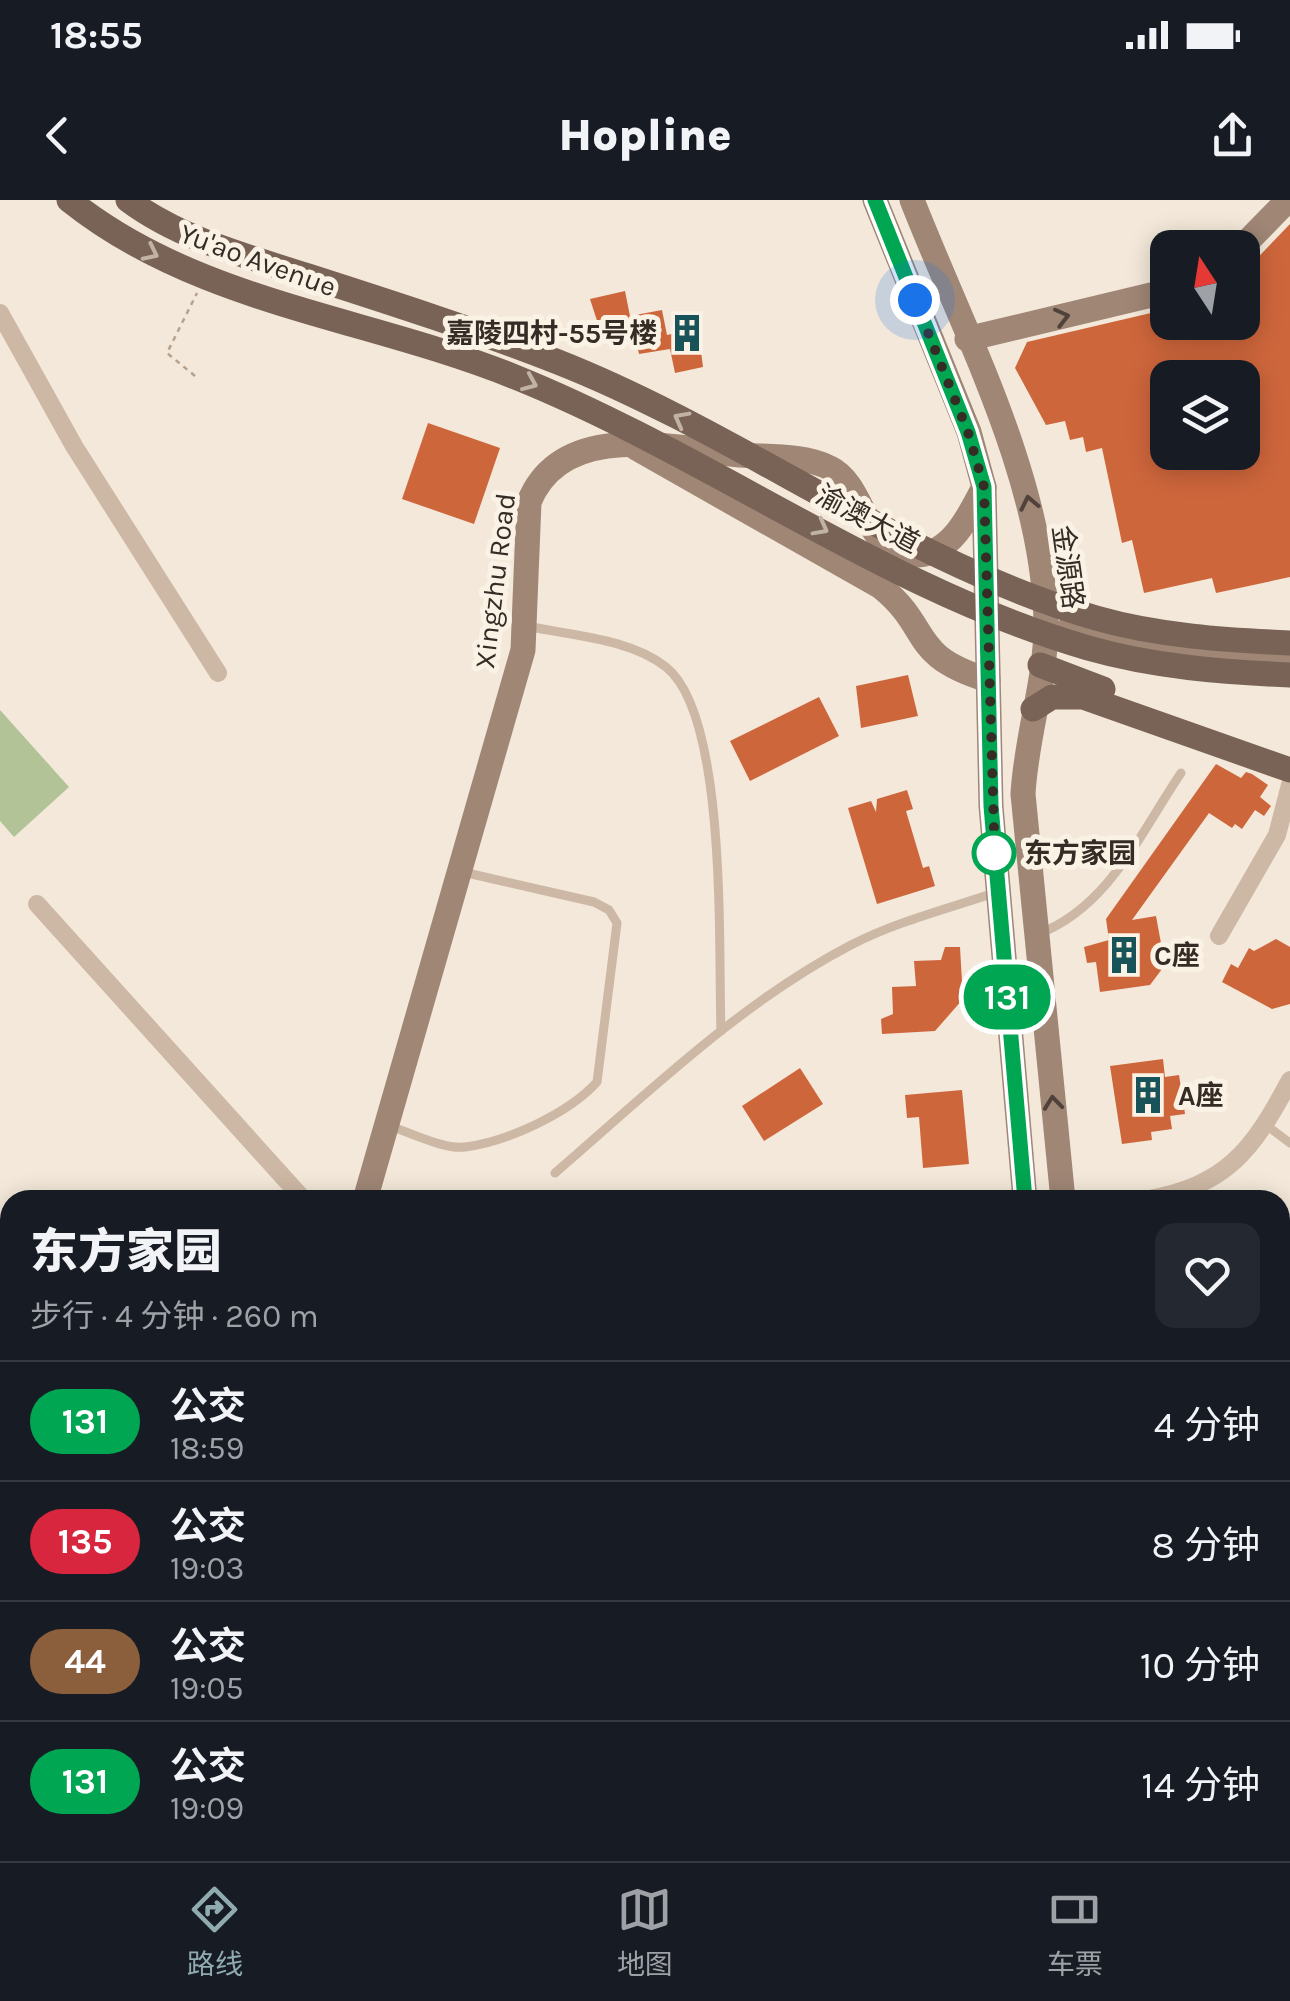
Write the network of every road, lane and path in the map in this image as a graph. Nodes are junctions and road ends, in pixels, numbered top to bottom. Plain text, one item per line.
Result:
1 (69, 200) edge
2 (128, 200) edge
3 (875, 200) edge
4 (912, 200) edge
5 (1288, 200) edge
6 (1259, 230) edge
7 (204, 278) junction
8 (1150, 295) edge
9 (0, 313) edge
10 (444, 320) joint
11 (967, 340) junction
12 (438, 351) joint
13 (196, 376) dead end
14 (628, 443) junction
15 (984, 487) junction
16 (1046, 625) junction
17 (525, 626) junction
18 (1290, 642) edge
19 (1290, 659) edge
20 (1040, 665) junction
21 (218, 673) dead end
22 (1290, 675) edge
23 (988, 680) junction
24 (1033, 709) junction
25 (1234, 745) junction
26 (1290, 760) edge
27 (1290, 770) edge
28 (1181, 774) dead end
29 (1290, 785) edge
30 (991, 806) junction
31 (1025, 820) junction
32 (459, 872) junction
33 (997, 892) junction
34 (37, 904) dead end
35 (1036, 934) junction
36 (1219, 936) dead end
37 (722, 1031) junction
38 (1290, 1080) edge
39 (387, 1125) junction
40 (1266, 1125) junction
41 (1290, 1143) edge
42 (554, 1173) dead end
43 (295, 1190) edge
44 (368, 1190) edge
45 (1024, 1190) edge
46 (1062, 1190) edge
47 (1177, 1190) edge

1 -> 7 main road, Yu'ao Avenue
2 - 10 main road, Yu'ao Avenue
3 - 15 street
4 - 11 street, 金源路
5 - 6 street
7 - 12 main road, Yu'ao Avenue
7 - 13 path
11 -> 8 street
9 - 21 street
18 -> 10 main road, 渝澳大道
16 -> 11 street, 金源路
12 -> 22 main road, 渝澳大道
14 - 15 street, Xingzhu Road
14 - 17 street, Xingzhu Road
14 - 23 street
15 - 23 street
16 - 19 street
16 - 20 street, 金源路
17 - 32 street, Xingzhu Road
17 - 37 lane
20 - 24 street, 金源路
20 - 25 main road
23 - 30 street
24 - 25 main road
24 - 31 street, 金源路
25 - 26 main road
25 - 27 main road
28 - 35 lane
29 - 36 street
30 - 31 street
30 - 33 street
31 - 35 street, 金源路
32 - 39 street, Xingzhu Road
32 - 39 lane
33 - 37 lane
33 - 45 street
34 - 43 street
46 -> 35 street, 金源路
37 - 42 lane
38 - 40 street
39 - 44 street, Xingzhu Road
40 - 41 lane
40 - 47 street

